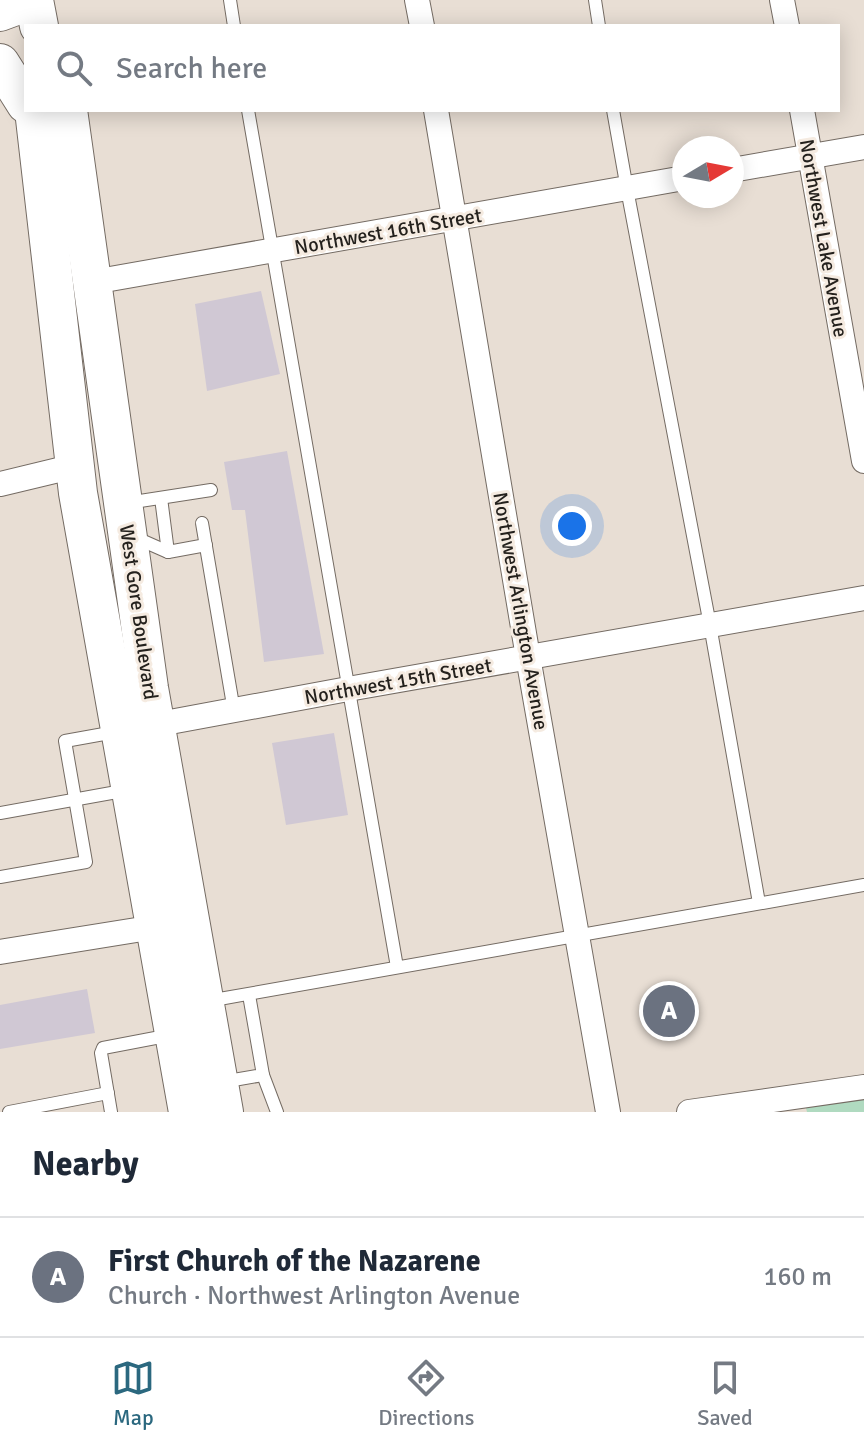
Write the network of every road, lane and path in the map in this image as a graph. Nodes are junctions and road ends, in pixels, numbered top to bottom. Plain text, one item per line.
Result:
1 (230, 0) edge
2 (417, 0) edge
3 (595, 0) edge
4 (782, 0) edge
5 (234, 24) edge
6 (422, 24) edge
7 (599, 24) edge
8 (787, 24) edge
9 (0, 63) edge
10 (24, 92) edge
11 (39, 112) edge
12 (40, 112) edge
13 (248, 112) edge
14 (436, 112) edge
15 (613, 112) edge
16 (802, 112) edge
17 (864, 147) edge
18 (810, 157) junction
19 (744, 168) edge
20 (672, 180) edge
21 (627, 189) junction
22 (455, 219) junction
23 (271, 251) junction
24 (93, 282) junction
25 (864, 461) edge
26 (75, 466) junction
27 (0, 484) edge
28 (211, 490) dead end
29 (161, 498) junction
30 (126, 519) junction
31 (202, 523) dead end
32 (206, 545) junction
33 (168, 552) junction
34 (864, 598) edge
35 (710, 625) junction
36 (528, 657) junction
37 (348, 689) junction
38 (234, 711) junction
39 (138, 728) junction
40 (131, 790) junction
41 (75, 800) junction
42 (0, 813) edge
43 (0, 877) edge
44 (864, 885) edge
45 (759, 903) junction
46 (155, 927) junction
47 (577, 935) junction
48 (0, 952) edge
49 (397, 967) junction
50 (249, 995) junction
51 (205, 1002) junction
52 (174, 1035) junction
53 (263, 1075) junction
54 (864, 1087) edge
55 (108, 1093) junction
56 (222, 1097) edge
57 (9, 1112) edge
58 (111, 1112) edge
59 (188, 1112) edge
60 (277, 1112) edge
61 (608, 1112) edge
62 (689, 1112) edge

1 - 5 lane
2 - 6 street
3 - 7 lane
4 - 8 street
9 - 10 main road
11 - 26 main road, West Gore Boulevard
12 - 24 main road, West Gore Boulevard
13 - 23 lane
14 - 22 street, Northwest Arlington Avenue
15 - 21 lane
16 - 18 street, Northwest Lake Avenue
17 - 18 street
18 - 19 street
18 - 25 street, Northwest Lake Avenue
20 - 21 street, Northwest 16th Street
21 - 22 street, Northwest 16th Street
21 - 35 lane
22 - 23 street, Northwest 16th Street
22 - 36 street, Northwest Arlington Avenue
23 - 24 street, Northwest 16th Street
23 - 37 lane
24 - 30 main road, West Gore Boulevard
26 - 27 street
26 - 39 main road, West Gore Boulevard
28 - 29 lane
29 - 30 lane
29 - 33 lane
30 - 33 lane
30 - 39 main road, West Gore Boulevard
31 - 32 lane
32 - 33 lane
32 - 38 lane
34 - 35 street, Northwest 15th Street
35 - 36 street, Northwest 15th Street
35 - 45 lane
36 - 37 street, Northwest 15th Street
36 - 47 street, Northwest Arlington Avenue
37 - 38 street, Northwest 15th Street
37 - 49 lane
38 - 39 street, Northwest 15th Street
39 - 40 main road, West Gore Boulevard
39 - 41 lane
39 - 51 main road, West Gore Boulevard
40 - 41 lane
40 - 46 main road, West Gore Boulevard
41 - 42 lane
41 - 43 lane
44 - 45 lane
45 - 47 lane
46 - 48 street
46 - 52 main road, West Gore Boulevard
47 - 49 lane
47 - 61 street, Northwest Arlington Avenue
49 - 50 lane
50 - 51 lane
50 - 53 lane
51 - 56 main road, West Gore Boulevard
52 - 55 lane
52 - 59 main road, West Gore Boulevard
53 - 56 lane
53 - 60 lane
54 - 62 street
55 - 57 lane
55 - 58 lane

